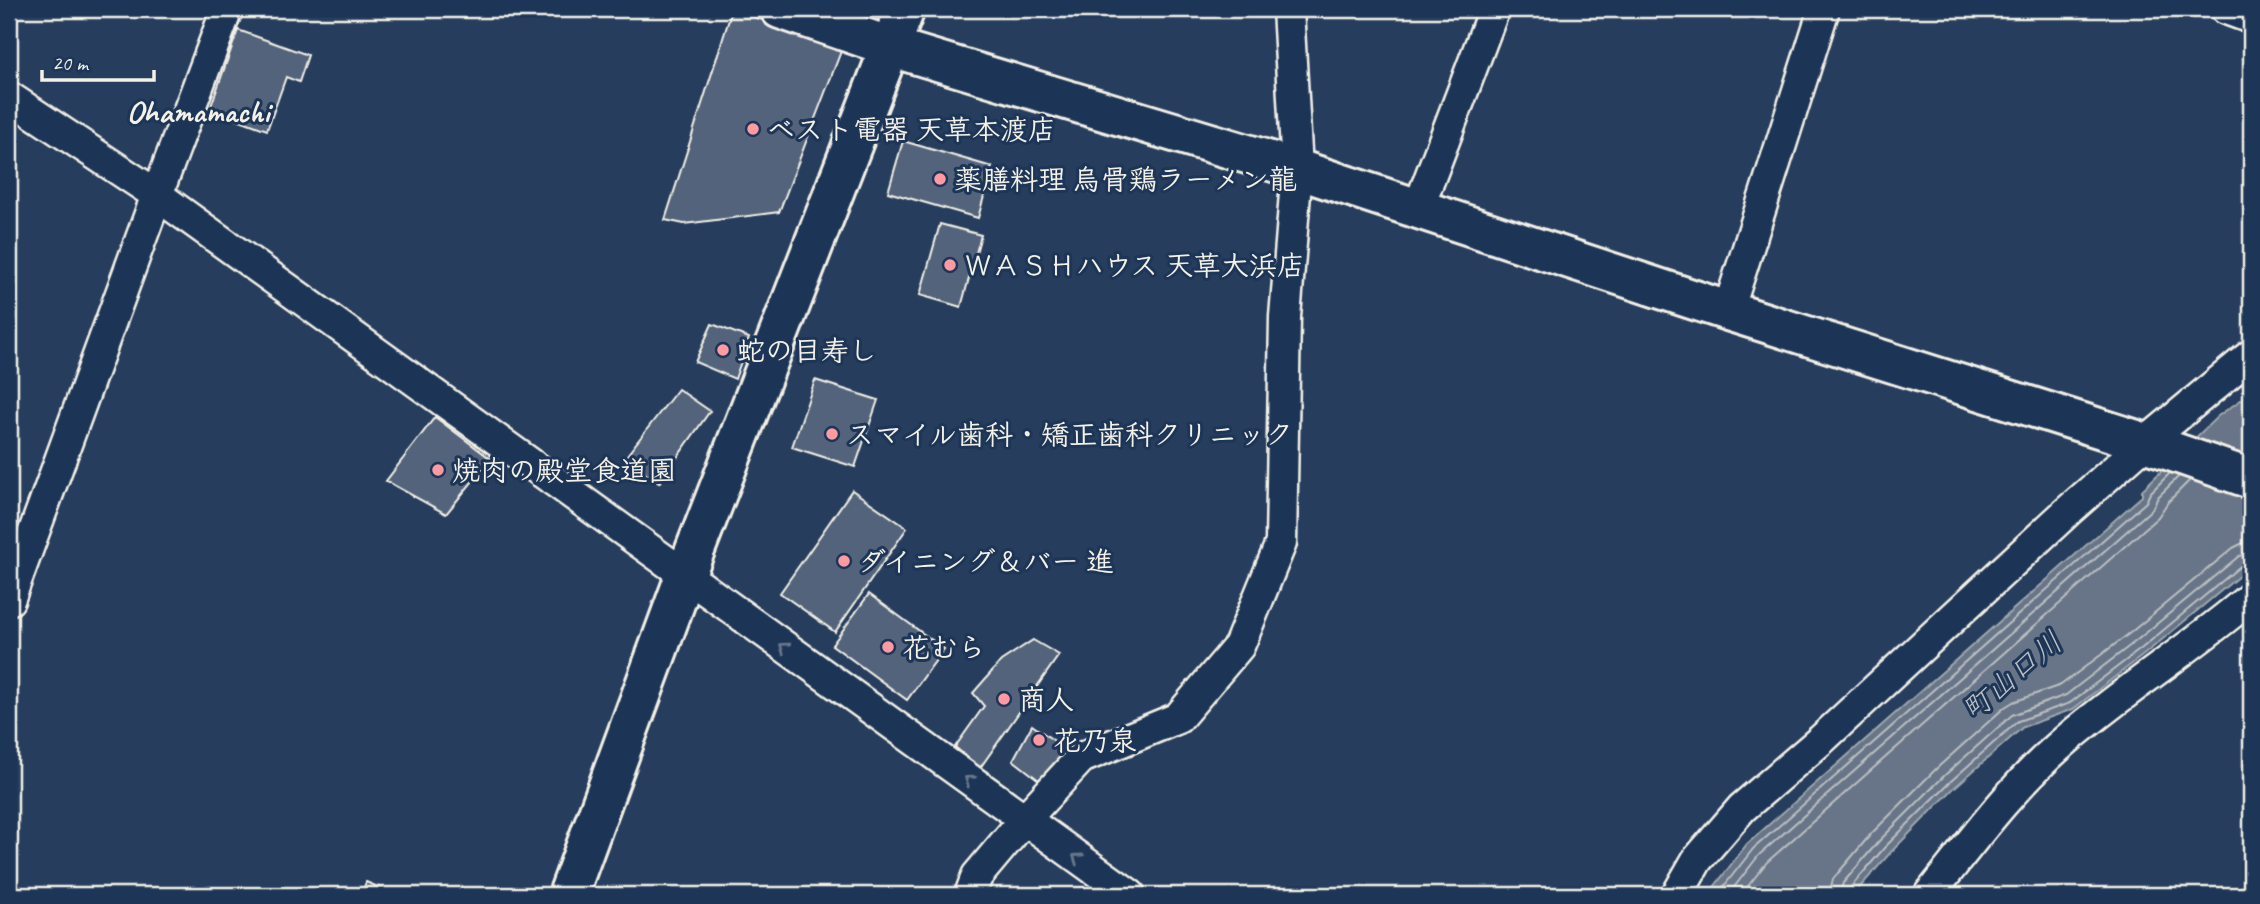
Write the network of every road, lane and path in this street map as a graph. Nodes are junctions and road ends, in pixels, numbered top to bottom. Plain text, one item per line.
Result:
1 (227, 9) edge
2 (779, 9) edge
3 (905, 9) edge
4 (1287, 9) edge
5 (1494, 9) edge
6 (1825, 9) edge
7 (2226, 9) edge
8 (2251, 18) edge
9 (891, 47) junction
10 (9, 97) edge
11 (1297, 169) junction
12 (157, 195) junction
13 (1418, 209) junction
14 (1728, 312) junction
15 (2251, 355) edge
16 (2153, 446) junction
17 (2251, 479) edge
18 (685, 576) junction
19 (2251, 597) edge
20 (9, 600) edge
21 (1024, 820) junction
22 (568, 895) edge
23 (970, 895) edge
24 (1130, 895) edge
25 (1677, 895) edge
26 (1929, 895) edge

1 - 12 street
2 - 9 street
3 - 9 street
4 - 11 street
5 - 13 street
6 - 14 street
7 - 8 street
9 - 11 street
9 - 18 street
10 - 12 street
11 - 13 street
11 - 21 street
12 - 18 street
12 - 20 street
13 - 14 street
14 - 16 street
15 - 16 street
16 - 17 street
16 - 25 street
21 -> 18 street
18 - 22 street
19 - 26 street
21 - 23 street
24 -> 21 street

